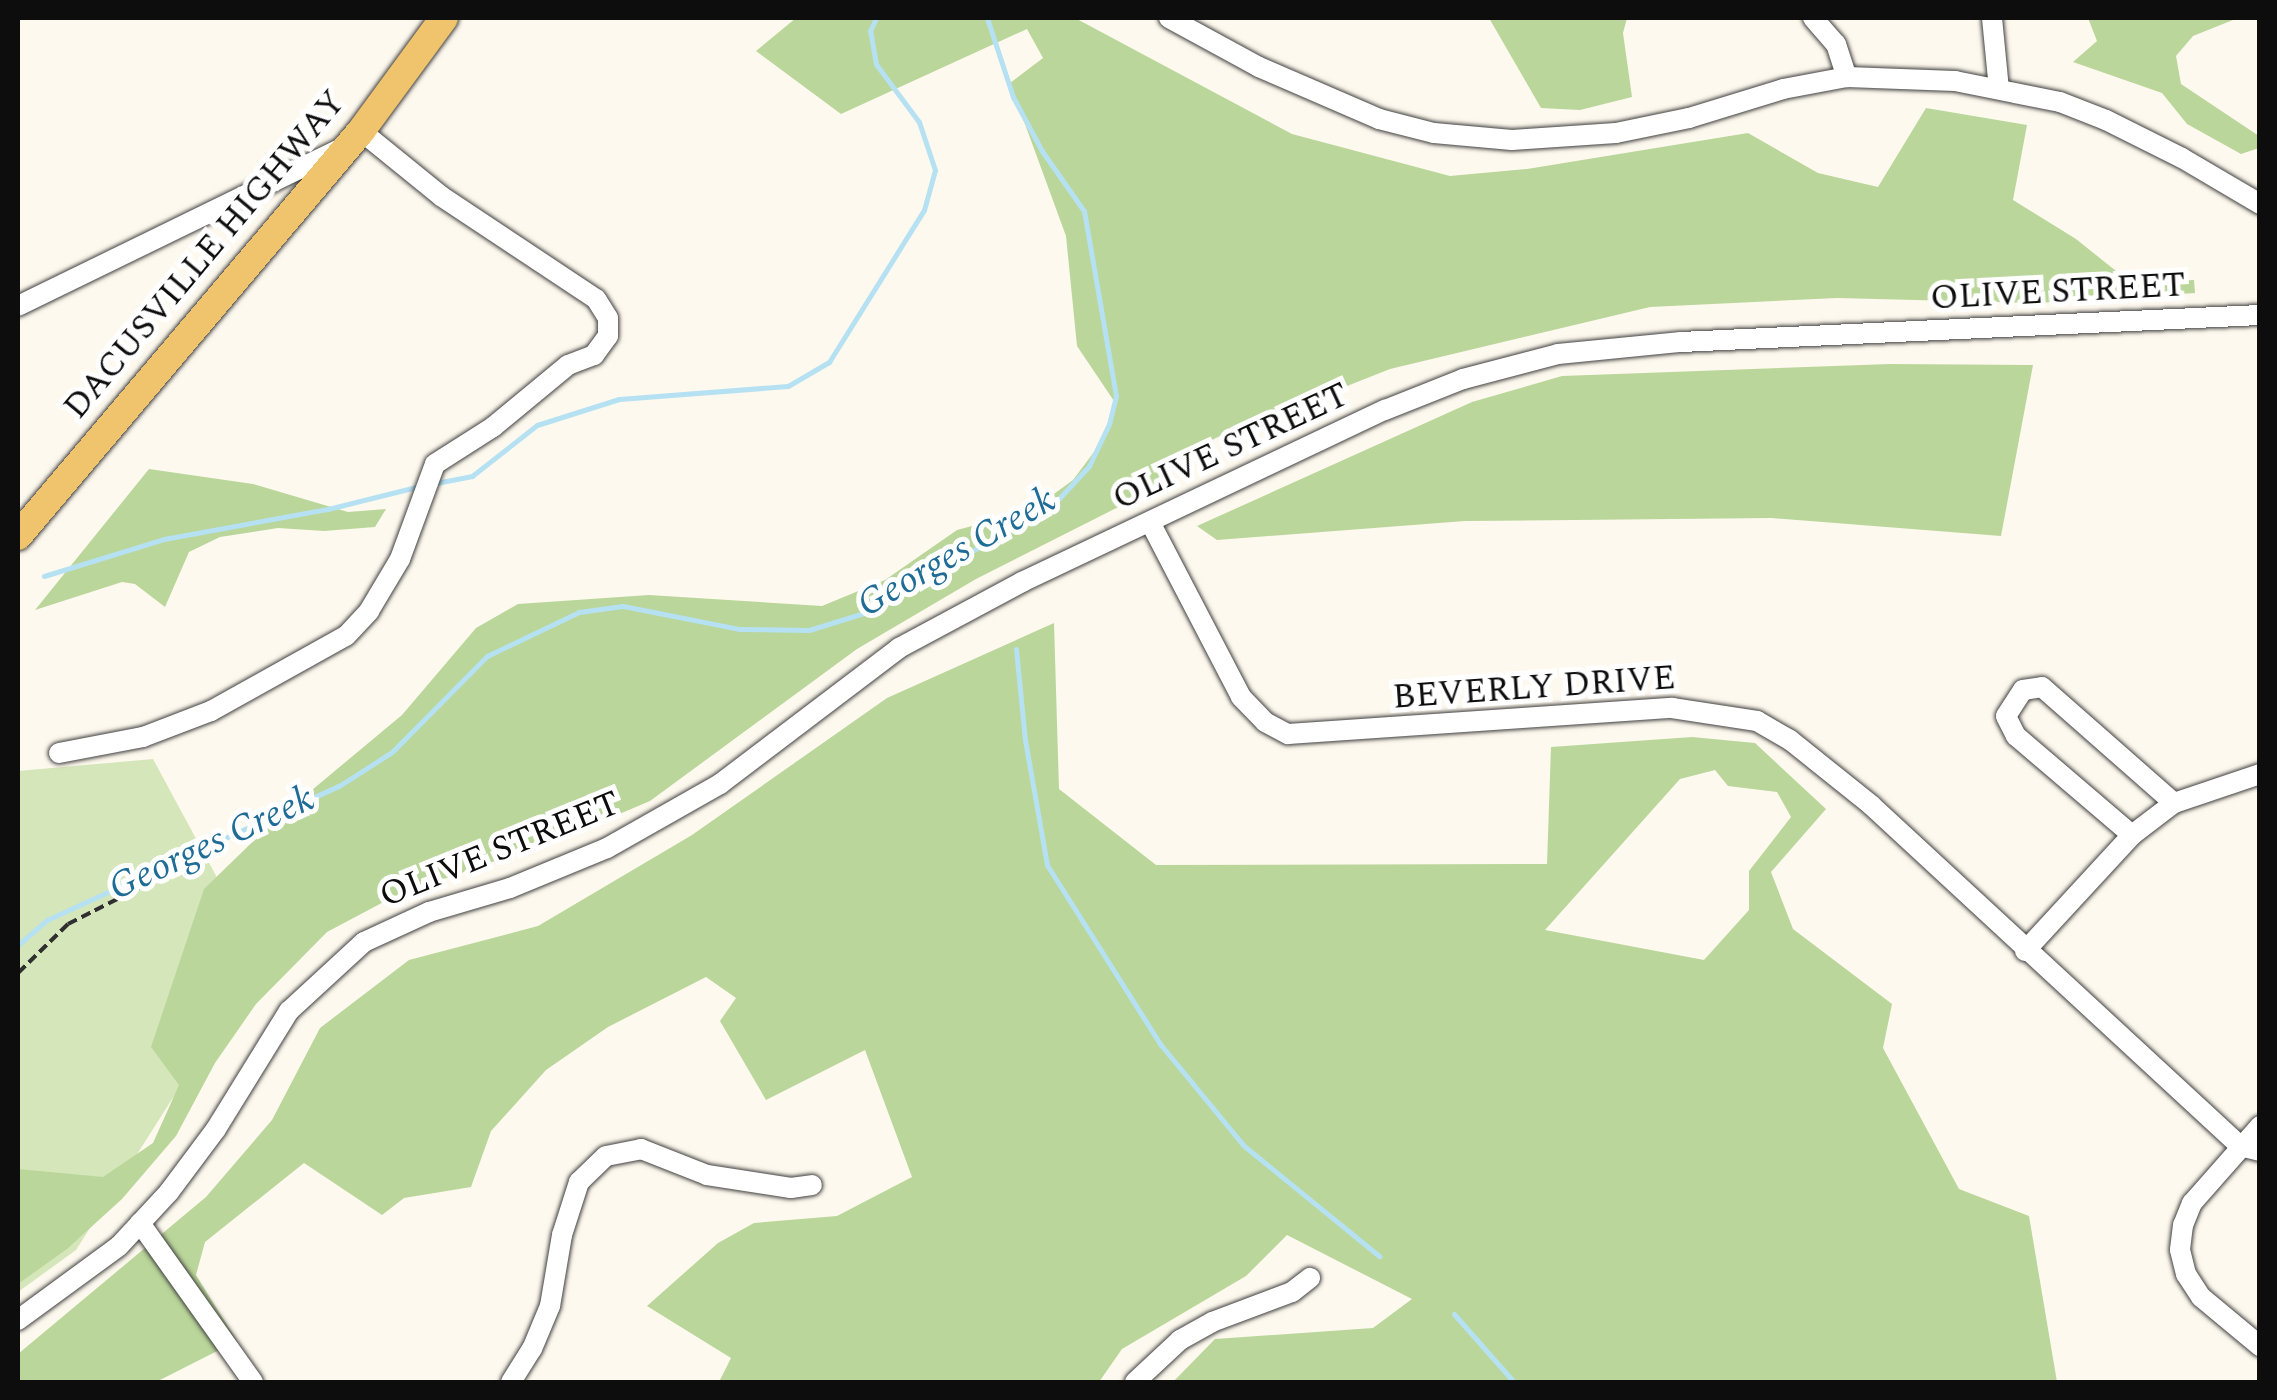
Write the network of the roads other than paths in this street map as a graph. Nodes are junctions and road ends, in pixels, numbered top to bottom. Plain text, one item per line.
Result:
1 (444, 18) edge
2 (1169, 18) edge
3 (1813, 18) edge
4 (1992, 18) edge
5 (1847, 77) junction
6 (1999, 89) junction
7 (355, 138) junction
8 (2260, 204) edge
9 (18, 306) edge
10 (2260, 315) edge
11 (1150, 522) junction
12 (18, 536) edge
13 (60, 753) dead end
14 (2260, 774) edge
15 (2174, 803) junction
16 (2132, 835) junction
17 (2025, 950) junction
18 (2260, 1126) edge
19 (2250, 1148) edge
20 (812, 1185) dead end
21 (140, 1223) junction
22 (1310, 1278) dead end
23 (18, 1320) edge
24 (2260, 1346) edge
25 (518, 1380) edge
26 (253, 1382) edge
27 (1135, 1382) edge

1 - 7 main road, DACUSVILLE HIGHWAY
2 - 5 street
3 - 5 street
4 - 6 street
5 - 6 street
6 - 8 street
7 - 9 street
7 - 12 main road, DACUSVILLE HIGHWAY
7 - 13 street
10 - 11 street, OLIVE STREET
11 - 17 street, BEVERLY DRIVE
11 - 21 street, OLIVE STREET
14 - 15 street
15 - 16 street
15 - 16 street
16 - 17 street
17 - 19 street, BEVERLY DRIVE
18 - 19 street
19 - 24 street
20 - 25 street
21 - 23 street, OLIVE STREET
21 - 26 street
22 - 27 street

